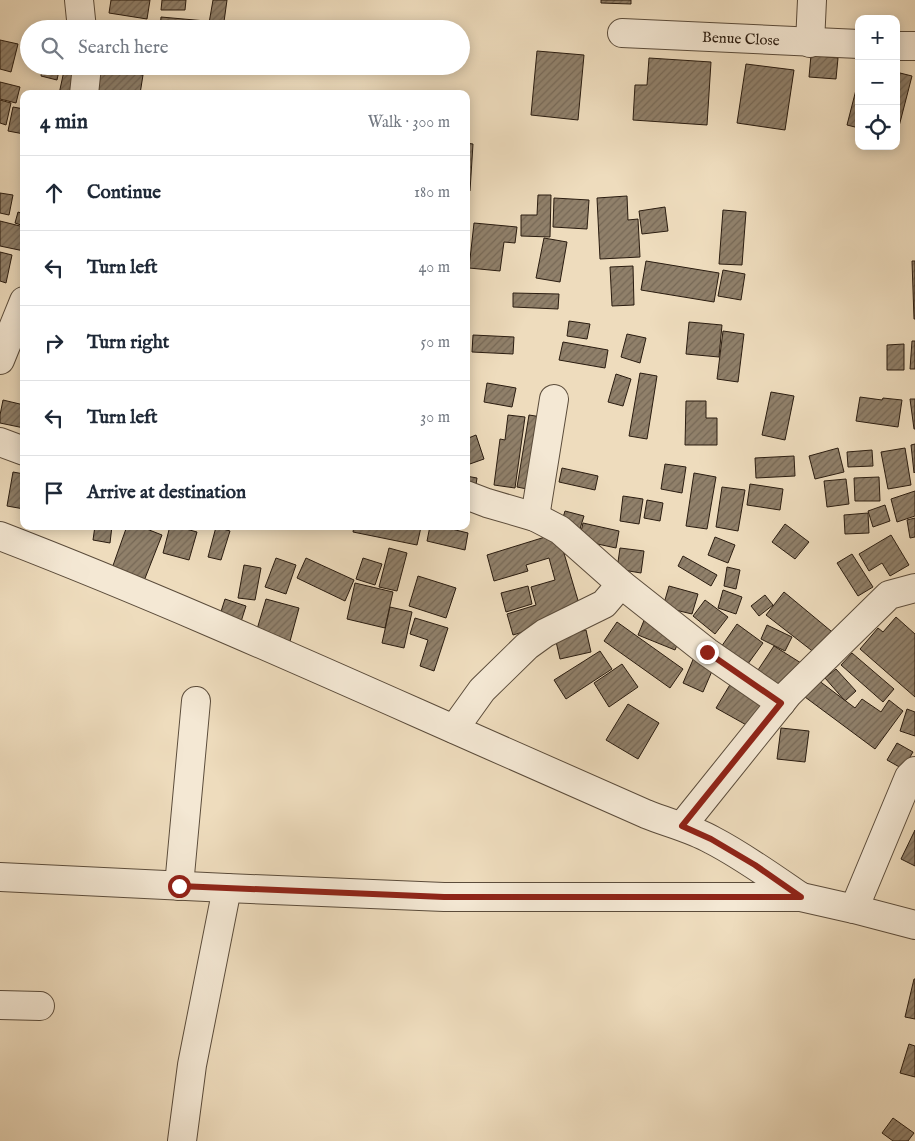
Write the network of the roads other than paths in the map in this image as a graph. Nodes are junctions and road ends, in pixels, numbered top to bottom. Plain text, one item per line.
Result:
1 (79, 0) edge
2 (812, 0) edge
3 (81, 20) edge
4 (622, 33) dead end
5 (810, 43) junction
6 (855, 44) edge
7 (900, 46) edge
8 (915, 46) edge
9 (85, 75) edge
10 (84, 90) edge
11 (20, 311) edge
12 (0, 360) edge
13 (554, 399) dead end
14 (0, 442) edge
15 (20, 449) edge
16 (470, 497) edge
17 (535, 517) junction
18 (0, 536) edge
19 (621, 584) junction
20 (915, 588) edge
21 (196, 701) dead end
22 (781, 703) junction
23 (454, 729) junction
24 (915, 771) edge
25 (682, 826) junction
26 (0, 877) edge
27 (179, 886) junction
28 (227, 888) junction
29 (801, 897) junction
30 (854, 909) junction
31 (915, 925) edge
32 (0, 1004) edge
33 (40, 1006) dead end
34 (182, 1141) edge

1 - 3 street
2 - 5 street
4 - 5 street, Benue Close
5 - 6 street, Benue Close
7 - 8 street
9 - 10 street
11 - 12 street
13 - 17 street
14 - 15 street
16 - 17 street
17 - 19 street
18 - 23 street
19 - 22 street
19 - 23 street
20 - 22 street
21 - 27 street
22 - 25 street
23 - 25 street
24 - 30 street
25 - 29 street
26 - 27 street
27 - 28 street
28 - 29 street
28 - 34 street
29 - 30 street
30 - 31 street
32 - 33 street

